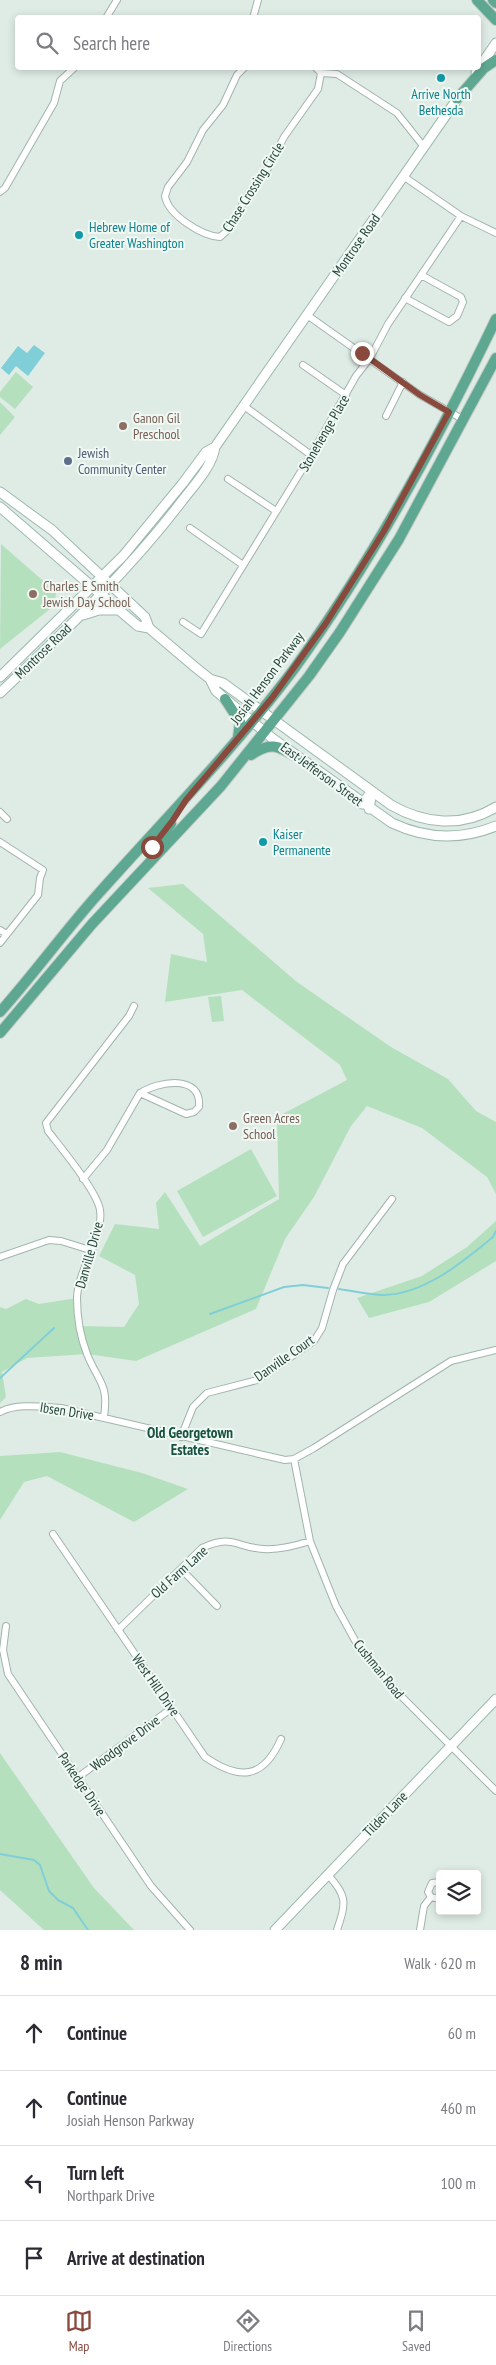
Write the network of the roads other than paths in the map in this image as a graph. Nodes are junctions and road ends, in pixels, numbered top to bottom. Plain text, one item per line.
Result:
1 (258, 0) edge
2 (477, 0) edge
3 (493, 0) edge
4 (114, 1) edge
5 (496, 3) edge
6 (107, 15) edge
7 (254, 15) edge
8 (496, 20) edge
9 (496, 43) edge
10 (496, 60) edge
11 (481, 65) edge
12 (71, 70) edge
13 (242, 70) edge
14 (318, 70) edge
15 (477, 70) edge
16 (457, 99) junction
17 (424, 146) junction
18 (403, 176) junction
19 (0, 192) edge
20 (461, 216) junction
21 (496, 233) edge
22 (421, 275) junction
23 (405, 298) junction
24 (307, 315) junction
25 (496, 319) edge
26 (370, 358) junction
27 (496, 358) edge
28 (303, 365) dead end
29 (403, 382) junction
30 (346, 395) junction
31 (244, 406) junction
32 (449, 412) junction
33 (386, 416) dead end
34 (464, 420) junction
35 (215, 447) junction
36 (311, 455) junction
37 (228, 479) dead end
38 (0, 492) edge
39 (0, 507) edge
40 (276, 511) junction
41 (190, 528) dead end
42 (243, 565) junction
43 (102, 577) junction
44 (111, 586) junction
45 (92, 587) junction
46 (101, 595) junction
47 (119, 610) junction
48 (80, 616) junction
49 (183, 622) dead end
50 (149, 628) junction
51 (0, 677) edge
52 (210, 679) junction
53 (0, 693) edge
54 (225, 699) junction
55 (261, 712) junction
56 (253, 722) junction
57 (274, 722) junction
58 (266, 732) junction
59 (237, 741) junction
60 (297, 757) junction
61 (240, 763) junction
62 (372, 792) junction
63 (186, 800) junction
64 (366, 806) junction
65 (496, 807) edge
66 (0, 812) edge
67 (7, 819) dead end
68 (496, 826) edge
69 (0, 842) edge
70 (153, 859) junction
71 (0, 930) edge
72 (7, 934) junction
73 (0, 943) edge
74 (134, 1006) dead end
75 (0, 1012) edge
76 (0, 1033) edge
77 (140, 1093) junction
78 (83, 1179) junction
79 (392, 1199) dead end
80 (90, 1250) junction
81 (0, 1257) edge
82 (496, 1350) edge
83 (0, 1412) edge
84 (104, 1417) junction
85 (181, 1436) junction
86 (294, 1459) junction
87 (53, 1534) dead end
88 (310, 1541) junction
89 (181, 1569) junction
90 (217, 1606) dead end
91 (6, 1626) dead end
92 (118, 1630) junction
93 (496, 1699) edge
94 (172, 1708) junction
95 (281, 1739) dead end
96 (450, 1747) junction
97 (78, 1778) junction
98 (496, 1791) edge
99 (327, 1874) junction
100 (436, 1882) edge
101 (431, 1897) junction
102 (436, 1898) edge
103 (190, 1930) edge
104 (275, 1930) edge
105 (337, 1930) edge
106 (420, 1930) edge

1 - 7 street
2 - 8 main road
3 - 5 main road
4 - 6 street
9 - 11 street, Montrose Road
10 - 16 main road
12 - 19 street
13 - 14 street, Chase Crossing Circle
14 - 17 street
15 - 16 street, Montrose Road
16 - 17 street, Montrose Road
17 - 18 street, Montrose Road
18 - 20 street
18 - 24 street, Montrose Road
20 - 21 street
20 - 22 street, Stonehenge Place
22 - 23 street, Stonehenge Place
22 - 23 street
23 - 26 street, Stonehenge Place
24 - 26 street
24 - 31 street, Montrose Road
25 - 32 main road, Josiah Henson Parkway
26 - 29 street
26 - 30 street, Stonehenge Place
27 - 34 main road
28 - 30 street
29 - 32 street
29 - 33 street
30 - 36 street, Stonehenge Place
31 - 35 street, Montrose Road
31 - 36 street
32 - 34 street
32 - 55 main road, Josiah Henson Parkway
34 - 57 main road
35 - 43 street, Montrose Road
35 - 44 street, Montrose Road
36 - 40 street, Stonehenge Place
37 - 40 street
38 - 43 street, East Jefferson Street
39 - 45 street, East Jefferson Street
40 - 42 street, Stonehenge Place
41 - 42 street
42 - 49 street, Stonehenge Place
43 - 44 street, East Jefferson Street
43 - 45 street, Montrose Road
44 - 46 street, Montrose Road
44 - 50 street, East Jefferson Street
45 - 46 street, East Jefferson Street
45 - 51 street, Montrose Road
46 - 47 street, East Jefferson Street
46 - 48 street, Montrose Road
47 - 48 street
47 - 50 street, East Jefferson Street
48 - 53 street, Montrose Road
50 - 52 street, East Jefferson Street
52 - 54 street, East Jefferson Street
52 - 55 street, East Jefferson Street
54 - 56 street, East Jefferson Street
54 - 59 main road
55 - 56 main road, Josiah Henson Parkway
55 - 57 street, East Jefferson Street
56 - 58 street, East Jefferson Street
56 - 59 main road, Josiah Henson Parkway
57 - 58 main road
57 - 62 street, East Jefferson Street
58 - 60 street, East Jefferson Street
58 - 61 main road
59 - 63 main road, Josiah Henson Parkway
60 - 61 main road
60 - 64 street, East Jefferson Street
61 - 70 main road
62 - 64 street
62 - 65 street, East Jefferson Street
63 - 70 main road
63 - 75 main road, Josiah Henson Parkway
64 - 68 street, East Jefferson Street
66 - 67 street
69 - 72 street
70 - 76 main road
71 - 72 street
72 - 73 street
74 - 78 street, Danville Drive
77 - 77 street
77 - 78 street
78 - 80 street, Danville Drive
79 - 85 street, Danville Court
80 - 81 street
80 - 84 street, Danville Drive
82 - 86 street
83 - 84 street, Ibsen Drive
84 - 85 street
85 - 86 street
86 - 88 street, Cushman Road
87 - 92 street, West Hill Drive
88 - 89 street, Old Farm Lane
88 - 96 street, Cushman Road
89 - 90 street
89 - 92 street, Old Farm Lane
91 - 97 street, Parkedge Drive
92 - 94 street, West Hill Drive
93 - 96 street, Tilden Lane
94 - 95 street, West Hill Drive
94 - 97 street, Woodgrove Drive
96 - 98 street, Cushman Road
96 - 99 street, Tilden Lane
97 - 103 street, Parkedge Drive
99 - 104 street, Tilden Lane
99 - 105 street
100 - 101 street
101 - 102 street
101 - 106 street

